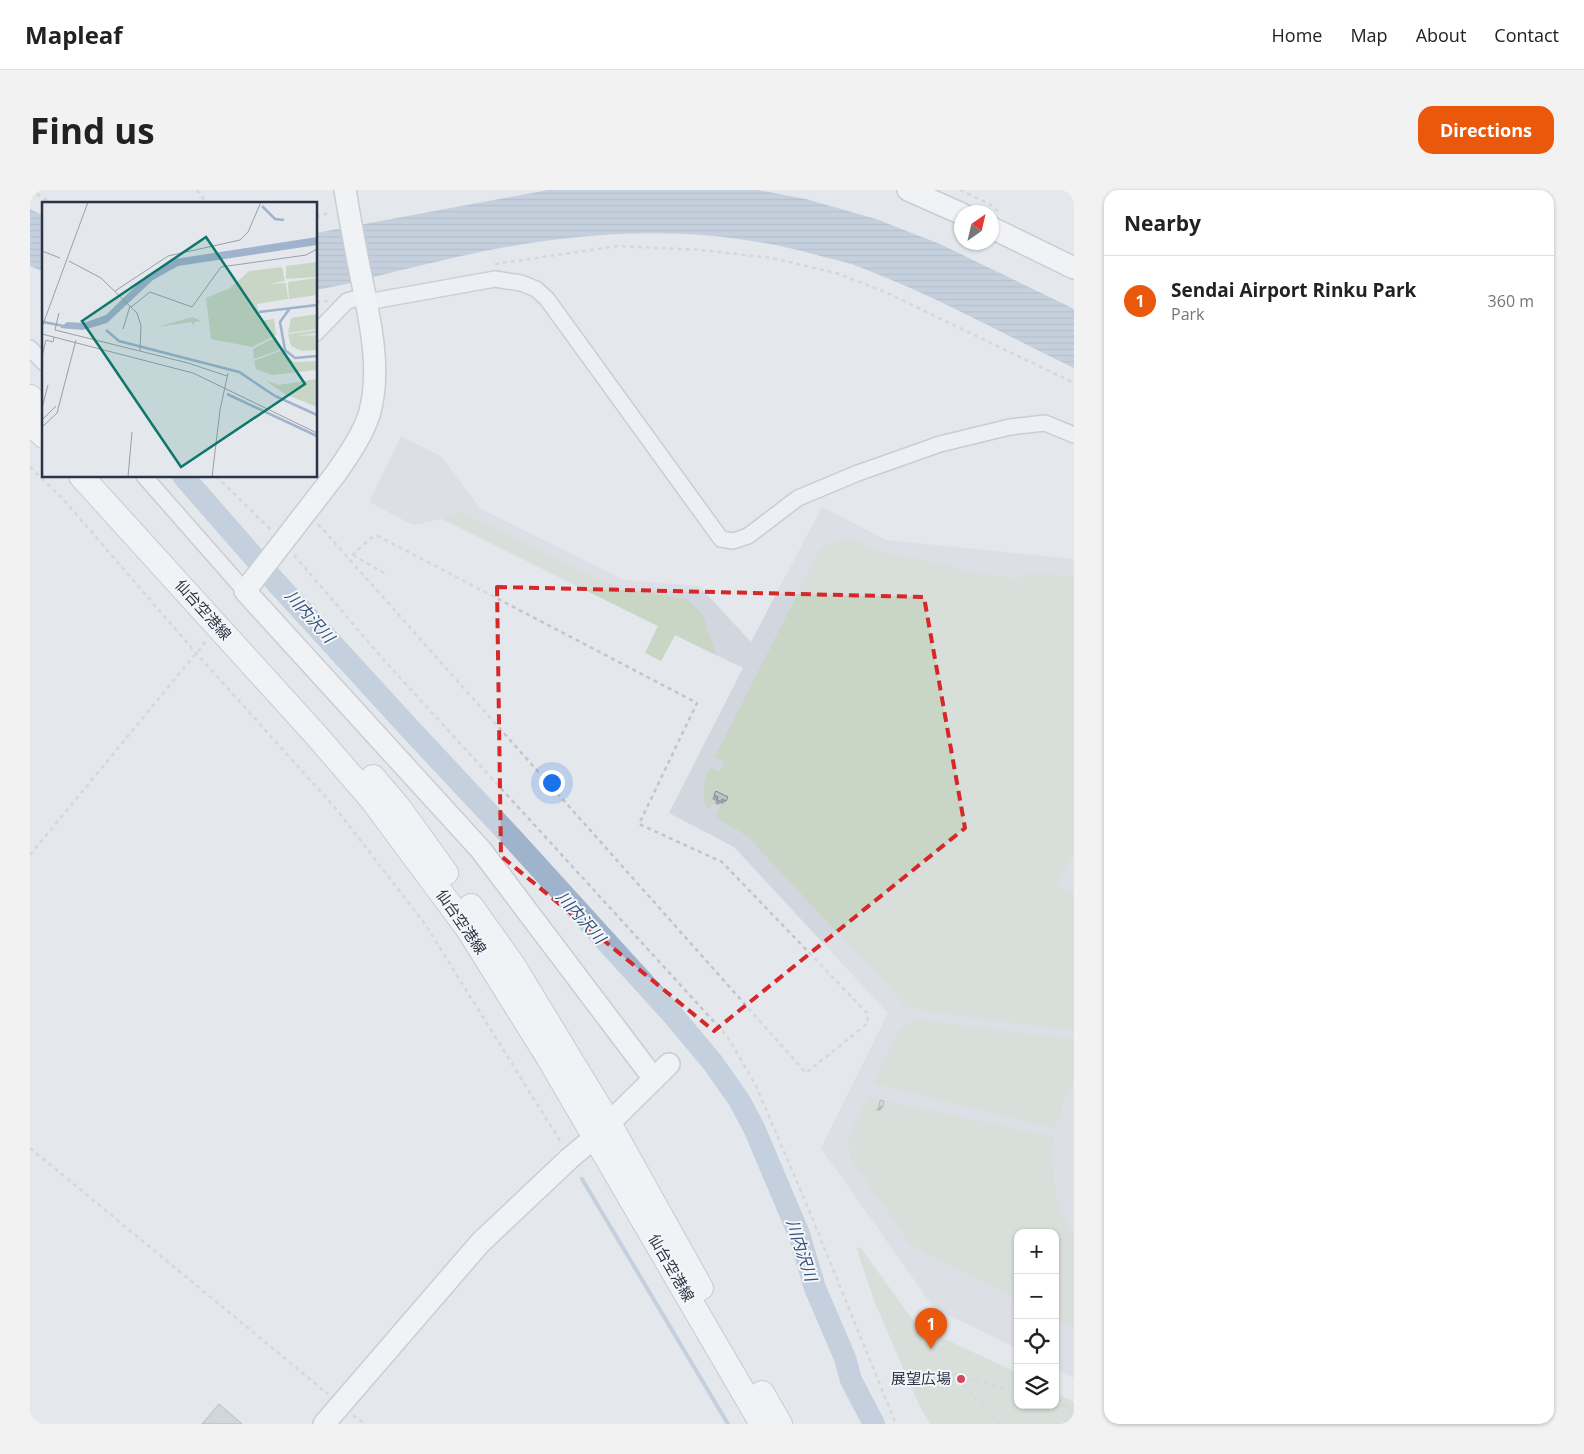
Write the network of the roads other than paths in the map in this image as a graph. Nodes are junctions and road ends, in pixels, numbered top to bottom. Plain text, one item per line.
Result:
1 (345, 190) edge
2 (908, 190) edge
3 (954, 210) edge
4 (999, 231) edge
5 (1074, 268) edge
6 (365, 297) junction
7 (318, 331) edge
8 (30, 348) edge
9 (42, 361) edge
10 (30, 397) edge
11 (42, 410) edge
12 (30, 422) edge
13 (42, 434) edge
14 (1074, 435) edge
15 (83, 478) edge
16 (104, 478) edge
17 (146, 478) edge
18 (248, 587) junction
19 (669, 1064) dead end
20 (654, 1079) junction
21 (602, 1130) junction
22 (324, 1424) edge
23 (762, 1424) edge
24 (780, 1424) edge

1 - 6 street
2 - 3 street
4 - 5 street
6 - 7 street
6 - 14 street
6 - 18 street
8 - 9 street
10 - 11 main road
12 - 13 main road
15 - 21 main road, 仙台空港線
16 - 21 main road, 仙台空港線
17 - 18 street
18 - 20 street
19 - 20 street
20 - 21 street
21 - 22 street
21 - 23 main road, 仙台空港線
21 - 24 main road, 仙台空港線

